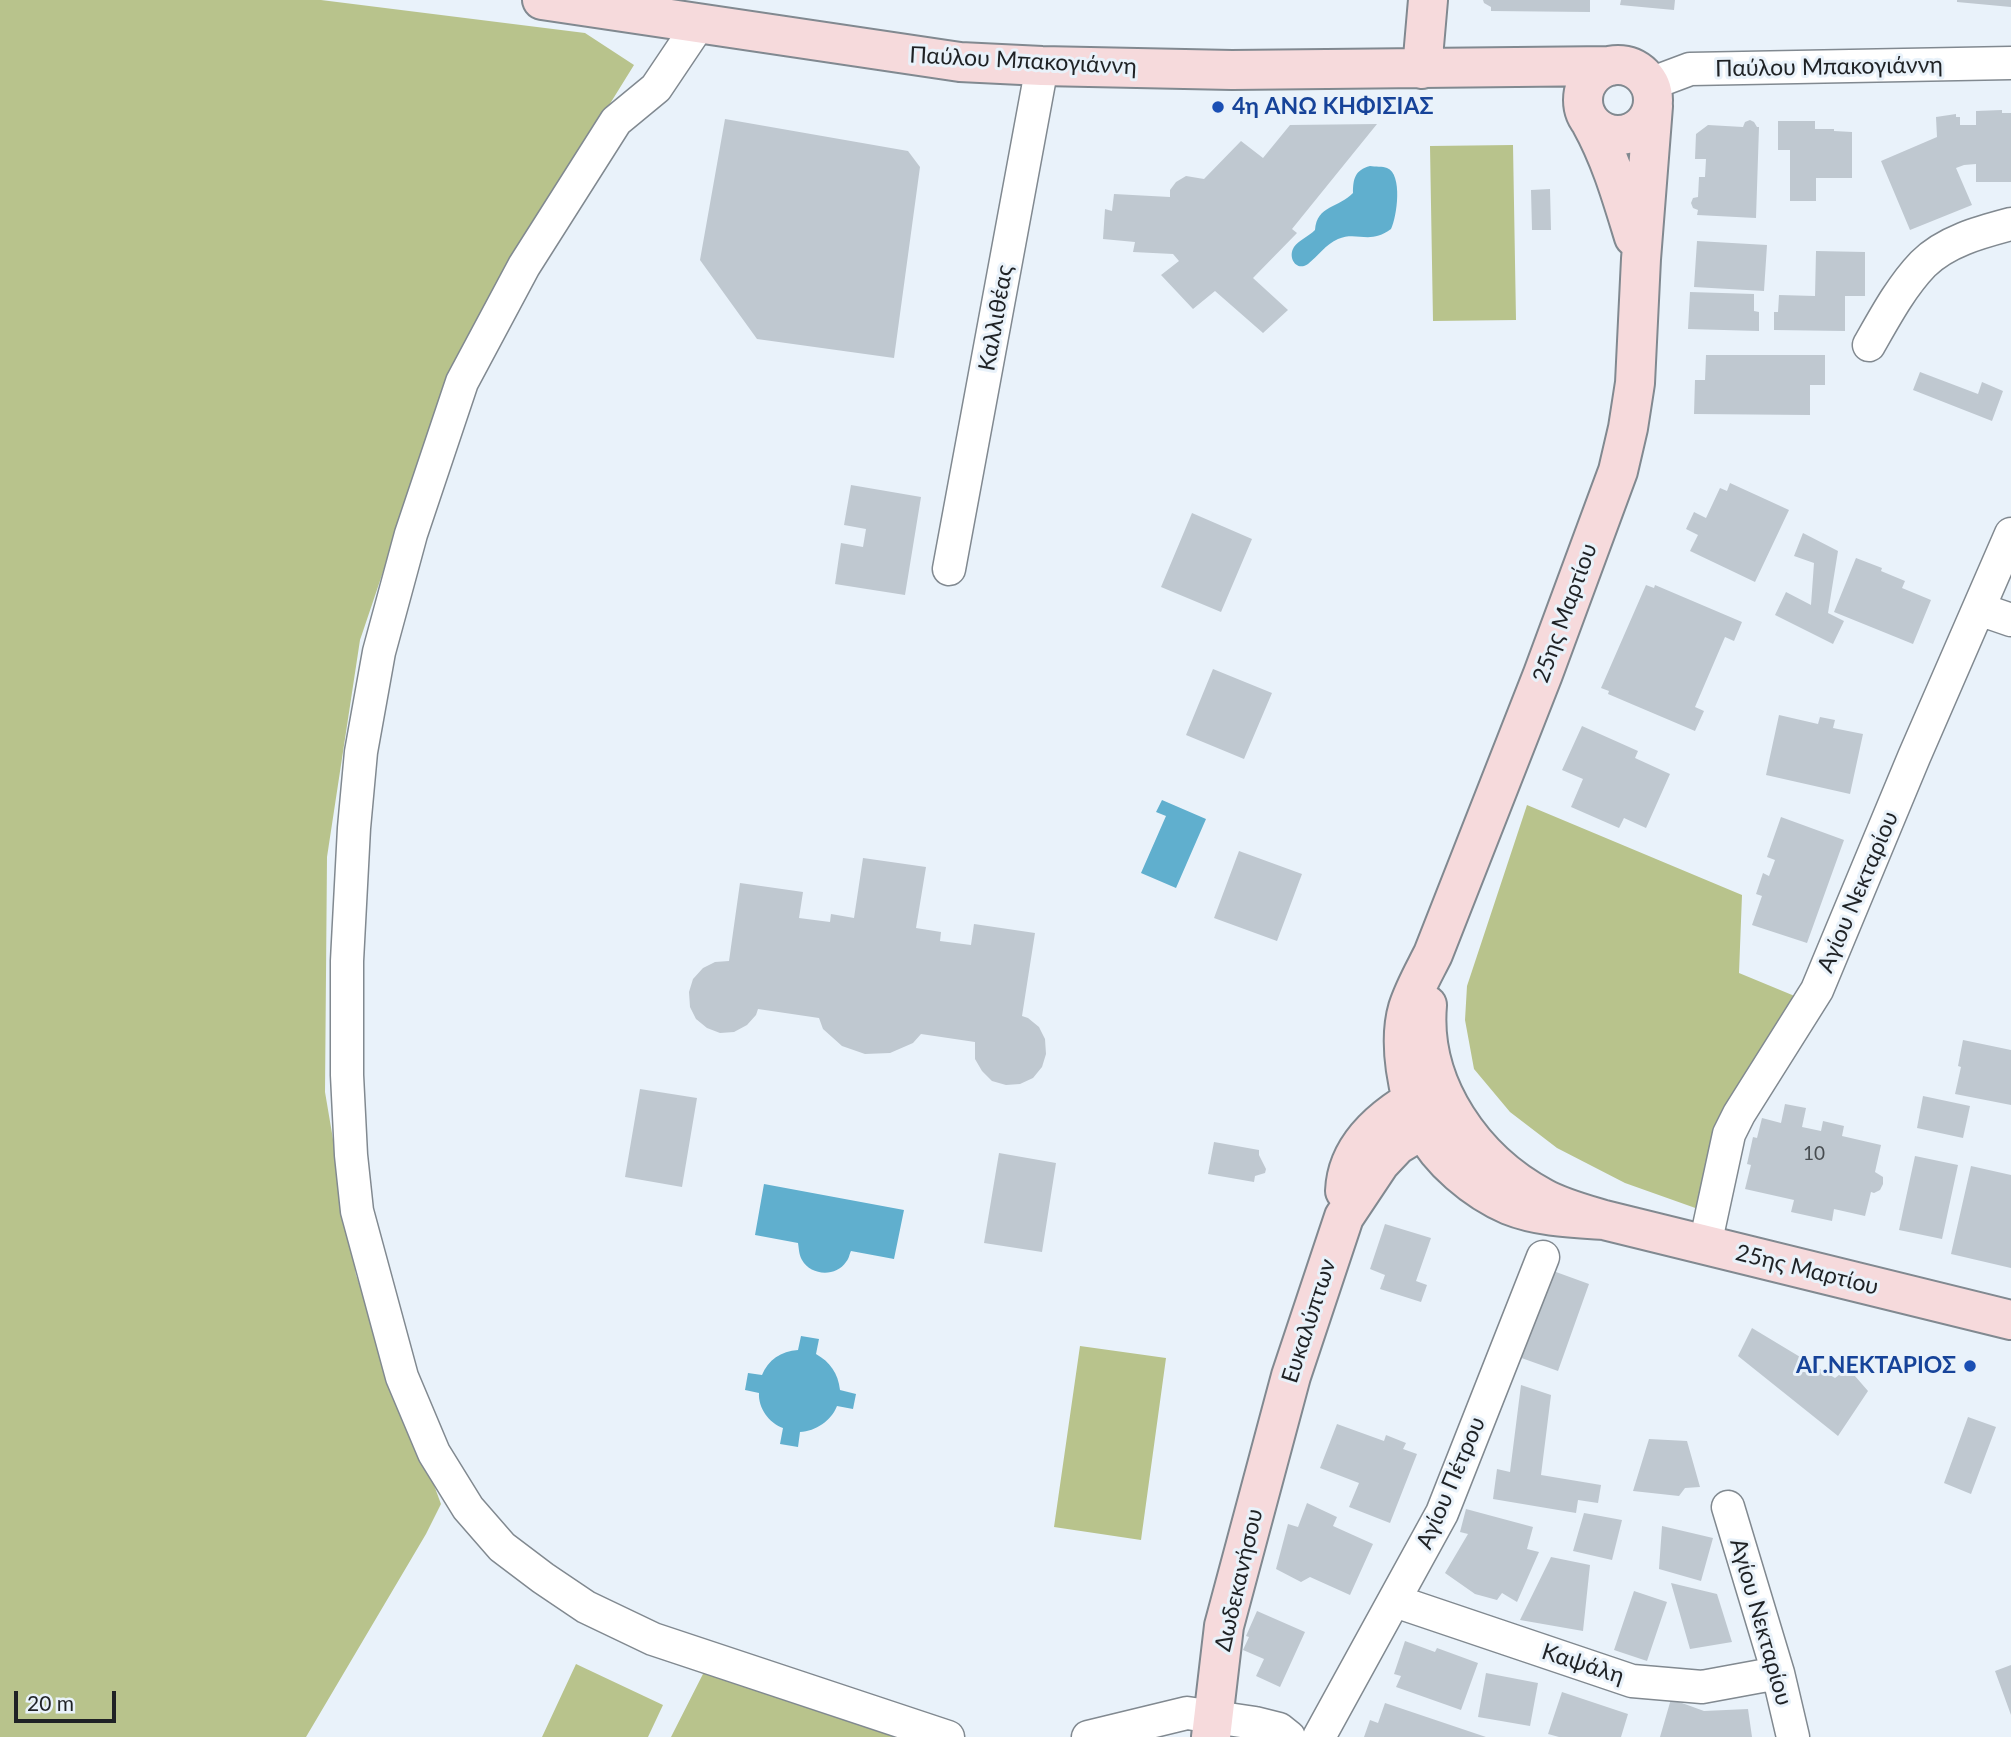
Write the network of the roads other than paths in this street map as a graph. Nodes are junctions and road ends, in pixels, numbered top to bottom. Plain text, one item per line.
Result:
1 (542, 0) edge
2 (1428, 0) edge
3 (700, 12) edge
4 (2011, 63) edge
5 (1042, 66) junction
6 (1611, 66) junction
7 (1508, 67) junction
8 (1422, 69) junction
9 (1651, 95) junction
10 (1589, 119) junction
11 (2011, 224) edge
12 (1641, 259) junction
13 (1869, 345) dead end
14 (2011, 534) edge
15 (950, 569) dead end
16 (1979, 609) junction
17 (2011, 620) edge
18 (1433, 954) junction
19 (1405, 1044) junction
20 (1432, 1106) junction
21 (1373, 1150) junction
22 (1457, 1169) junction
23 (1604, 1220) junction
24 (1705, 1245) junction
25 (1543, 1258) dead end
26 (2011, 1320) edge
27 (1276, 1426) joint
28 (1728, 1507) dead end
29 (1395, 1601) junction
30 (1778, 1673) junction
31 (1212, 1726) edge
32 (948, 1737) edge
33 (1088, 1737) edge
34 (1289, 1737) edge
35 (1319, 1737) edge
36 (1793, 1737) edge

1 - 3 main road, Παύλου Μπακογιάννη
2 - 8 main road
3 - 5 main road, Παύλου Μπακογιάννη
3 - 32 street
4 - 9 street, Παύλου Μπακογιάννη
5 - 8 main road, Παύλου Μπακογιάννη
5 - 15 street, Καλλιθέας
6 - 7 main road, Παύλου Μπακογιάννη
6 - 9 main road
6 - 10 main road
7 - 8 main road, Παύλου Μπακογιάννη
7 - 10 main road, Παύλου Μπακογιάννη
9 - 10 main road
9 - 12 main road, 25ης Μαρτίου
10 - 12 main road, 25ης Μαρτίου
11 - 13 street
12 - 18 main road, 25ης Μαρτίου
14 - 16 street, Αγίου Νεκταρίου
16 - 17 street
16 - 24 street, Αγίου Νεκταρίου
18 - 19 main road, 25ης Μαρτίου
18 - 20 main road, 25ης Μαρτίου
19 - 20 main road, 25ης Μαρτίου
19 - 21 main road
20 - 21 main road, Ευκαλύπτων
20 - 22 main road, 25ης Μαρτίου
20 - 23 main road, 25ης Μαρτίου
21 - 22 main road
21 - 27 main road, Ευκαλύπτων
22 - 23 main road, 25ης Μαρτίου
23 - 24 main road, 25ης Μαρτίου
24 - 26 main road, 25ης Μαρτίου
25 - 29 street, Αγίου Πέτρου
27 - 31 main road, Δωδεκανήσου
28 - 30 street, Αγίου Νεκταρίου
29 - 30 street, Καψάλη
29 - 35 street, Αγίου Πέτρου
30 - 36 street, Αγίου Νεκταρίου
31 - 33 street
31 - 34 street

